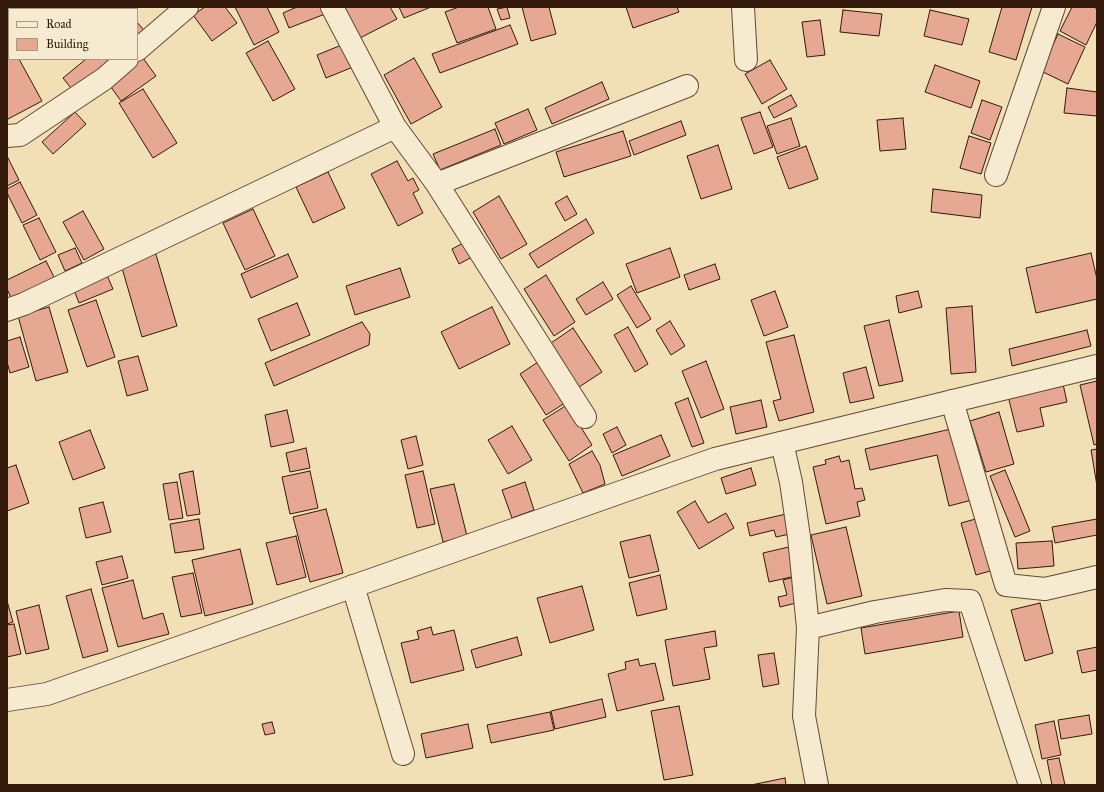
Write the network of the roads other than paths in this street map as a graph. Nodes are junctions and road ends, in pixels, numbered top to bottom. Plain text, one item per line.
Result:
1 (187, 7) edge
2 (332, 7) edge
3 (743, 7) edge
4 (1054, 7) edge
5 (138, 49) edge
6 (126, 60) edge
7 (746, 60) dead end
8 (688, 86) dead end
9 (396, 127) junction
10 (7, 136) edge
11 (996, 175) dead end
12 (436, 184) junction
13 (7, 310) edge
14 (1097, 366) edge
15 (952, 401) junction
16 (585, 417) dead end
17 (782, 443) junction
18 (1097, 576) edge
19 (354, 586) junction
20 (808, 628) junction
21 (7, 700) edge
22 (403, 754) dead end
23 (817, 785) edge
24 (1030, 785) edge

1 - 5 street
2 - 9 street
3 - 7 street
4 - 11 street
6 - 10 street
8 - 12 street
9 - 12 street
9 - 13 street
12 - 16 street
14 - 15 street
15 - 17 street
15 - 18 street
17 - 19 street
17 - 20 street
19 - 21 street
19 - 22 street
20 - 23 street
20 - 24 street

